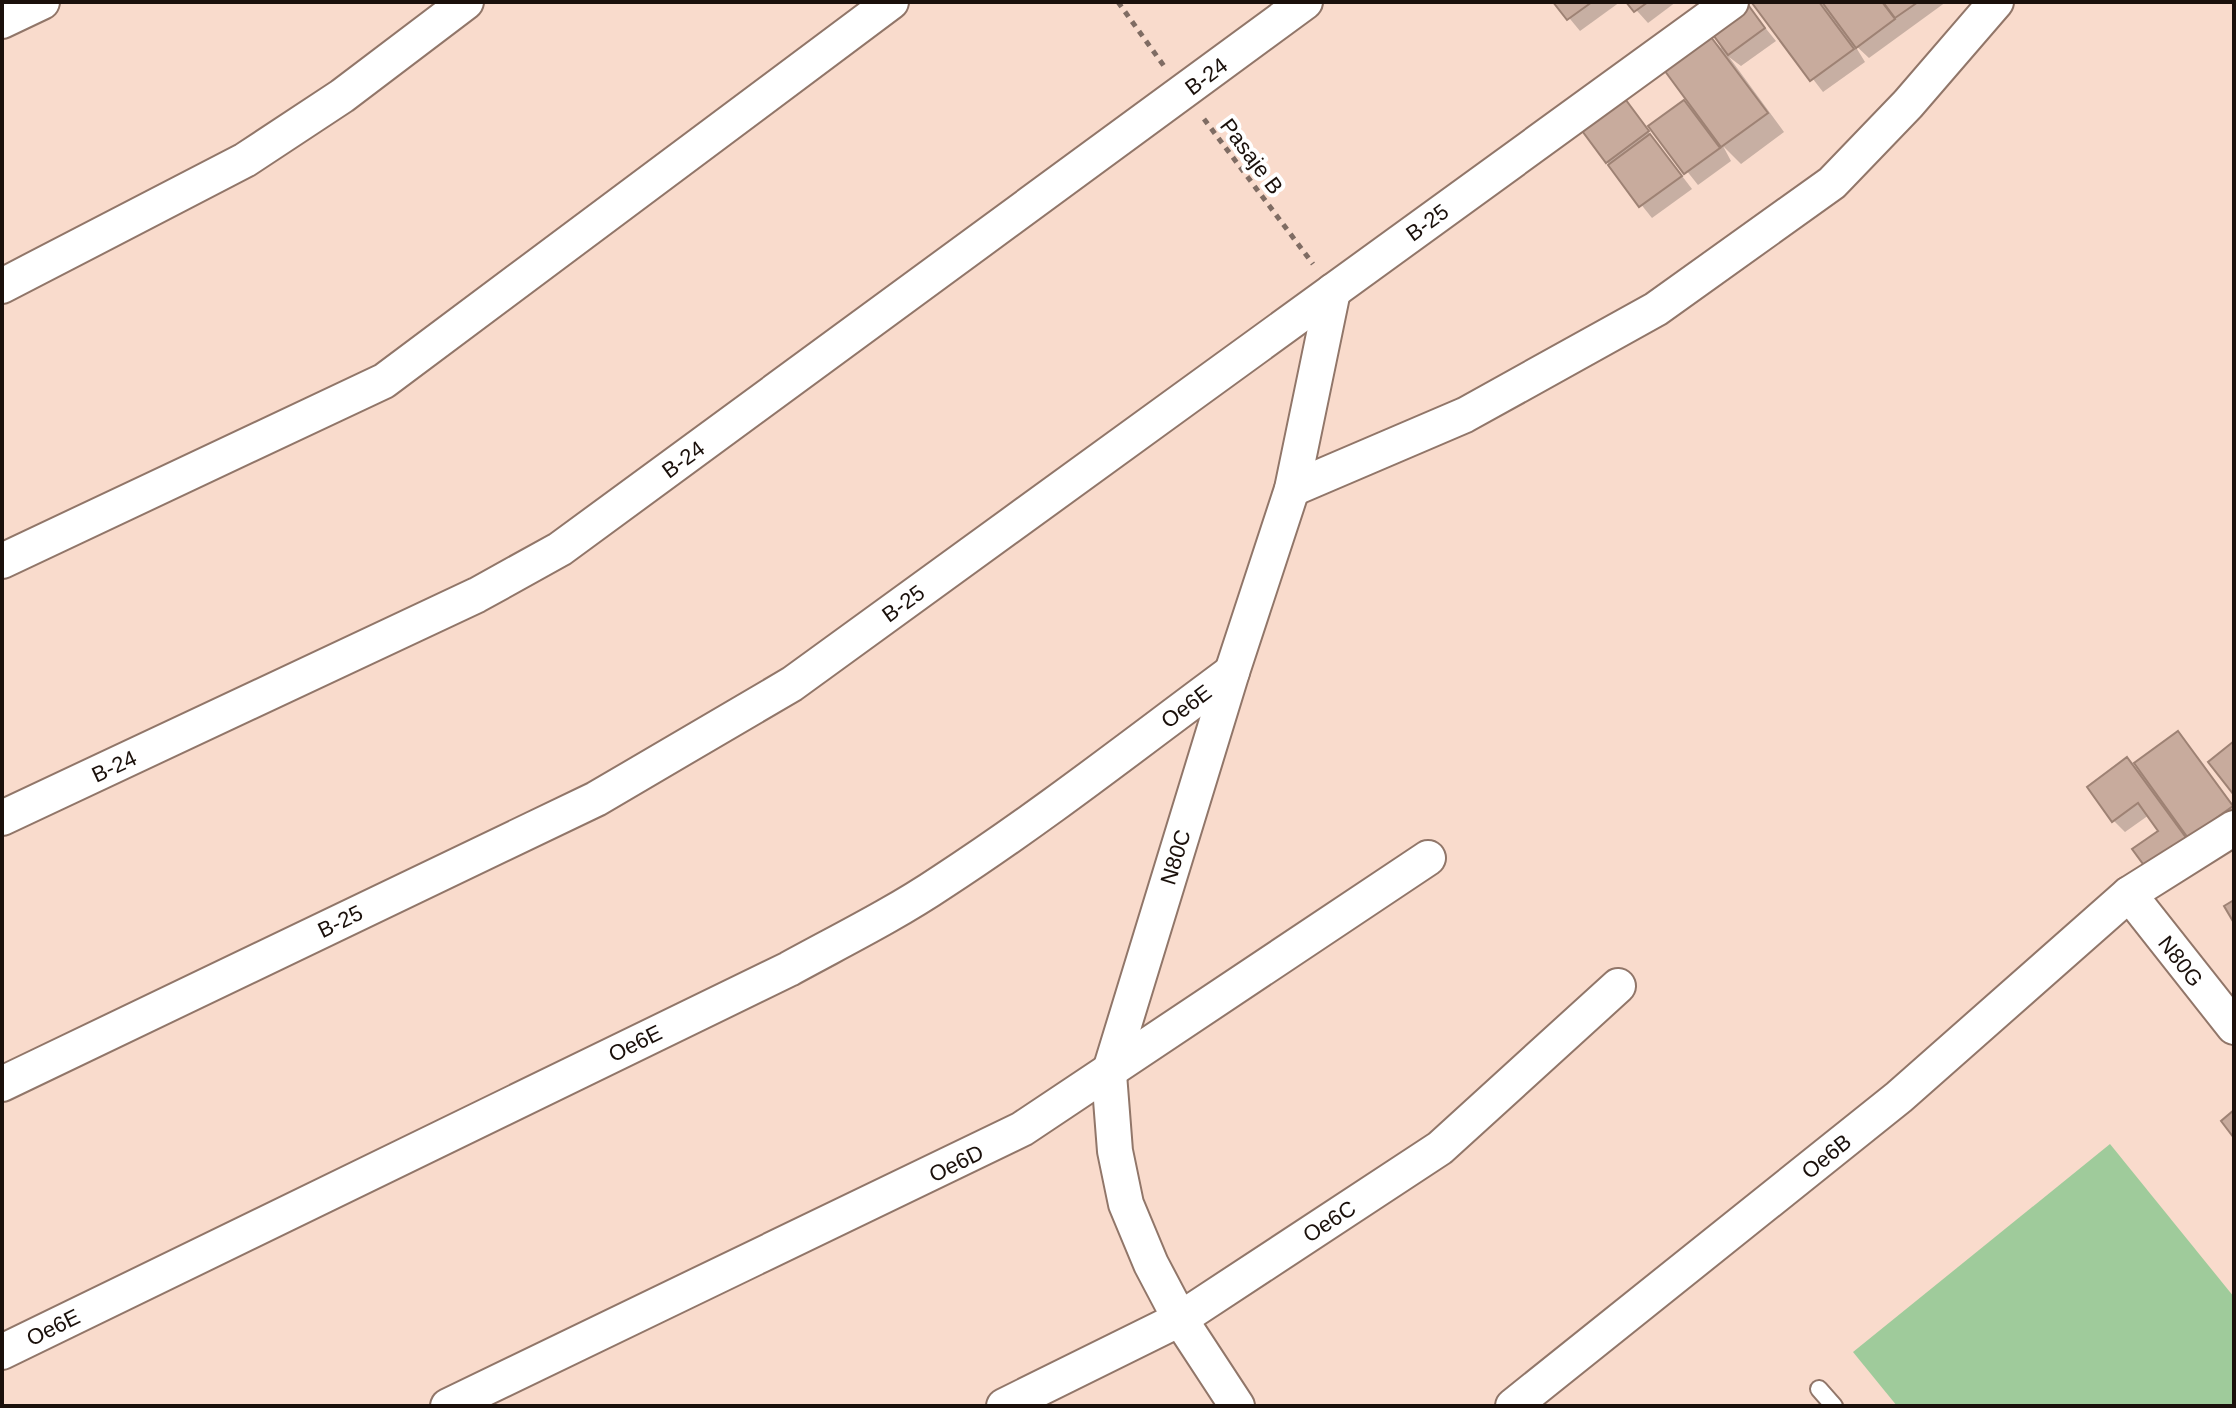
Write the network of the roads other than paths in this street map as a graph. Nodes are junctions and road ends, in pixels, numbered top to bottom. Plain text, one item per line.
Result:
1 (42, 2) edge
2 (466, 2) edge
3 (891, 2) edge
4 (1305, 2) edge
5 (1731, 2) edge
6 (1996, 2) edge
7 (2, 21) edge
8 (2, 286) edge
9 (1333, 291) junction
10 (1292, 489) junction
11 (2, 561) edge
12 (1232, 672) junction
13 (2, 818) edge
14 (2234, 828) edge
15 (1428, 858) dead end
16 (2129, 894) junction
17 (1618, 986) dead end
18 (2234, 1027) edge
19 (1109, 1074) junction
20 (2, 1084) edge
21 (1180, 1319) junction
22 (2, 1352) edge
23 (1819, 1389) dead end
24 (1519, 1405) edge
25 (448, 1406) edge
26 (1004, 1406) edge
27 (1237, 1406) edge
28 (1834, 1406) edge

1 - 7 street
2 - 8 street
3 - 11 street
4 - 13 street, B-24
5 - 9 street, B-25
6 - 10 street
9 - 10 street, N80C
9 - 20 street, B-25
10 - 12 street, N80C
12 - 19 street, N80C
12 - 22 street, Oe6E
14 - 16 street, Oe6B
15 - 19 street, Oe6D
16 - 18 street, N80G
16 - 24 street, Oe6B
17 - 21 street, Oe6C
19 - 21 street, N80C
19 - 25 street, Oe6D
21 - 26 street, Oe6C
21 - 27 street, N80C
23 - 28 lane

